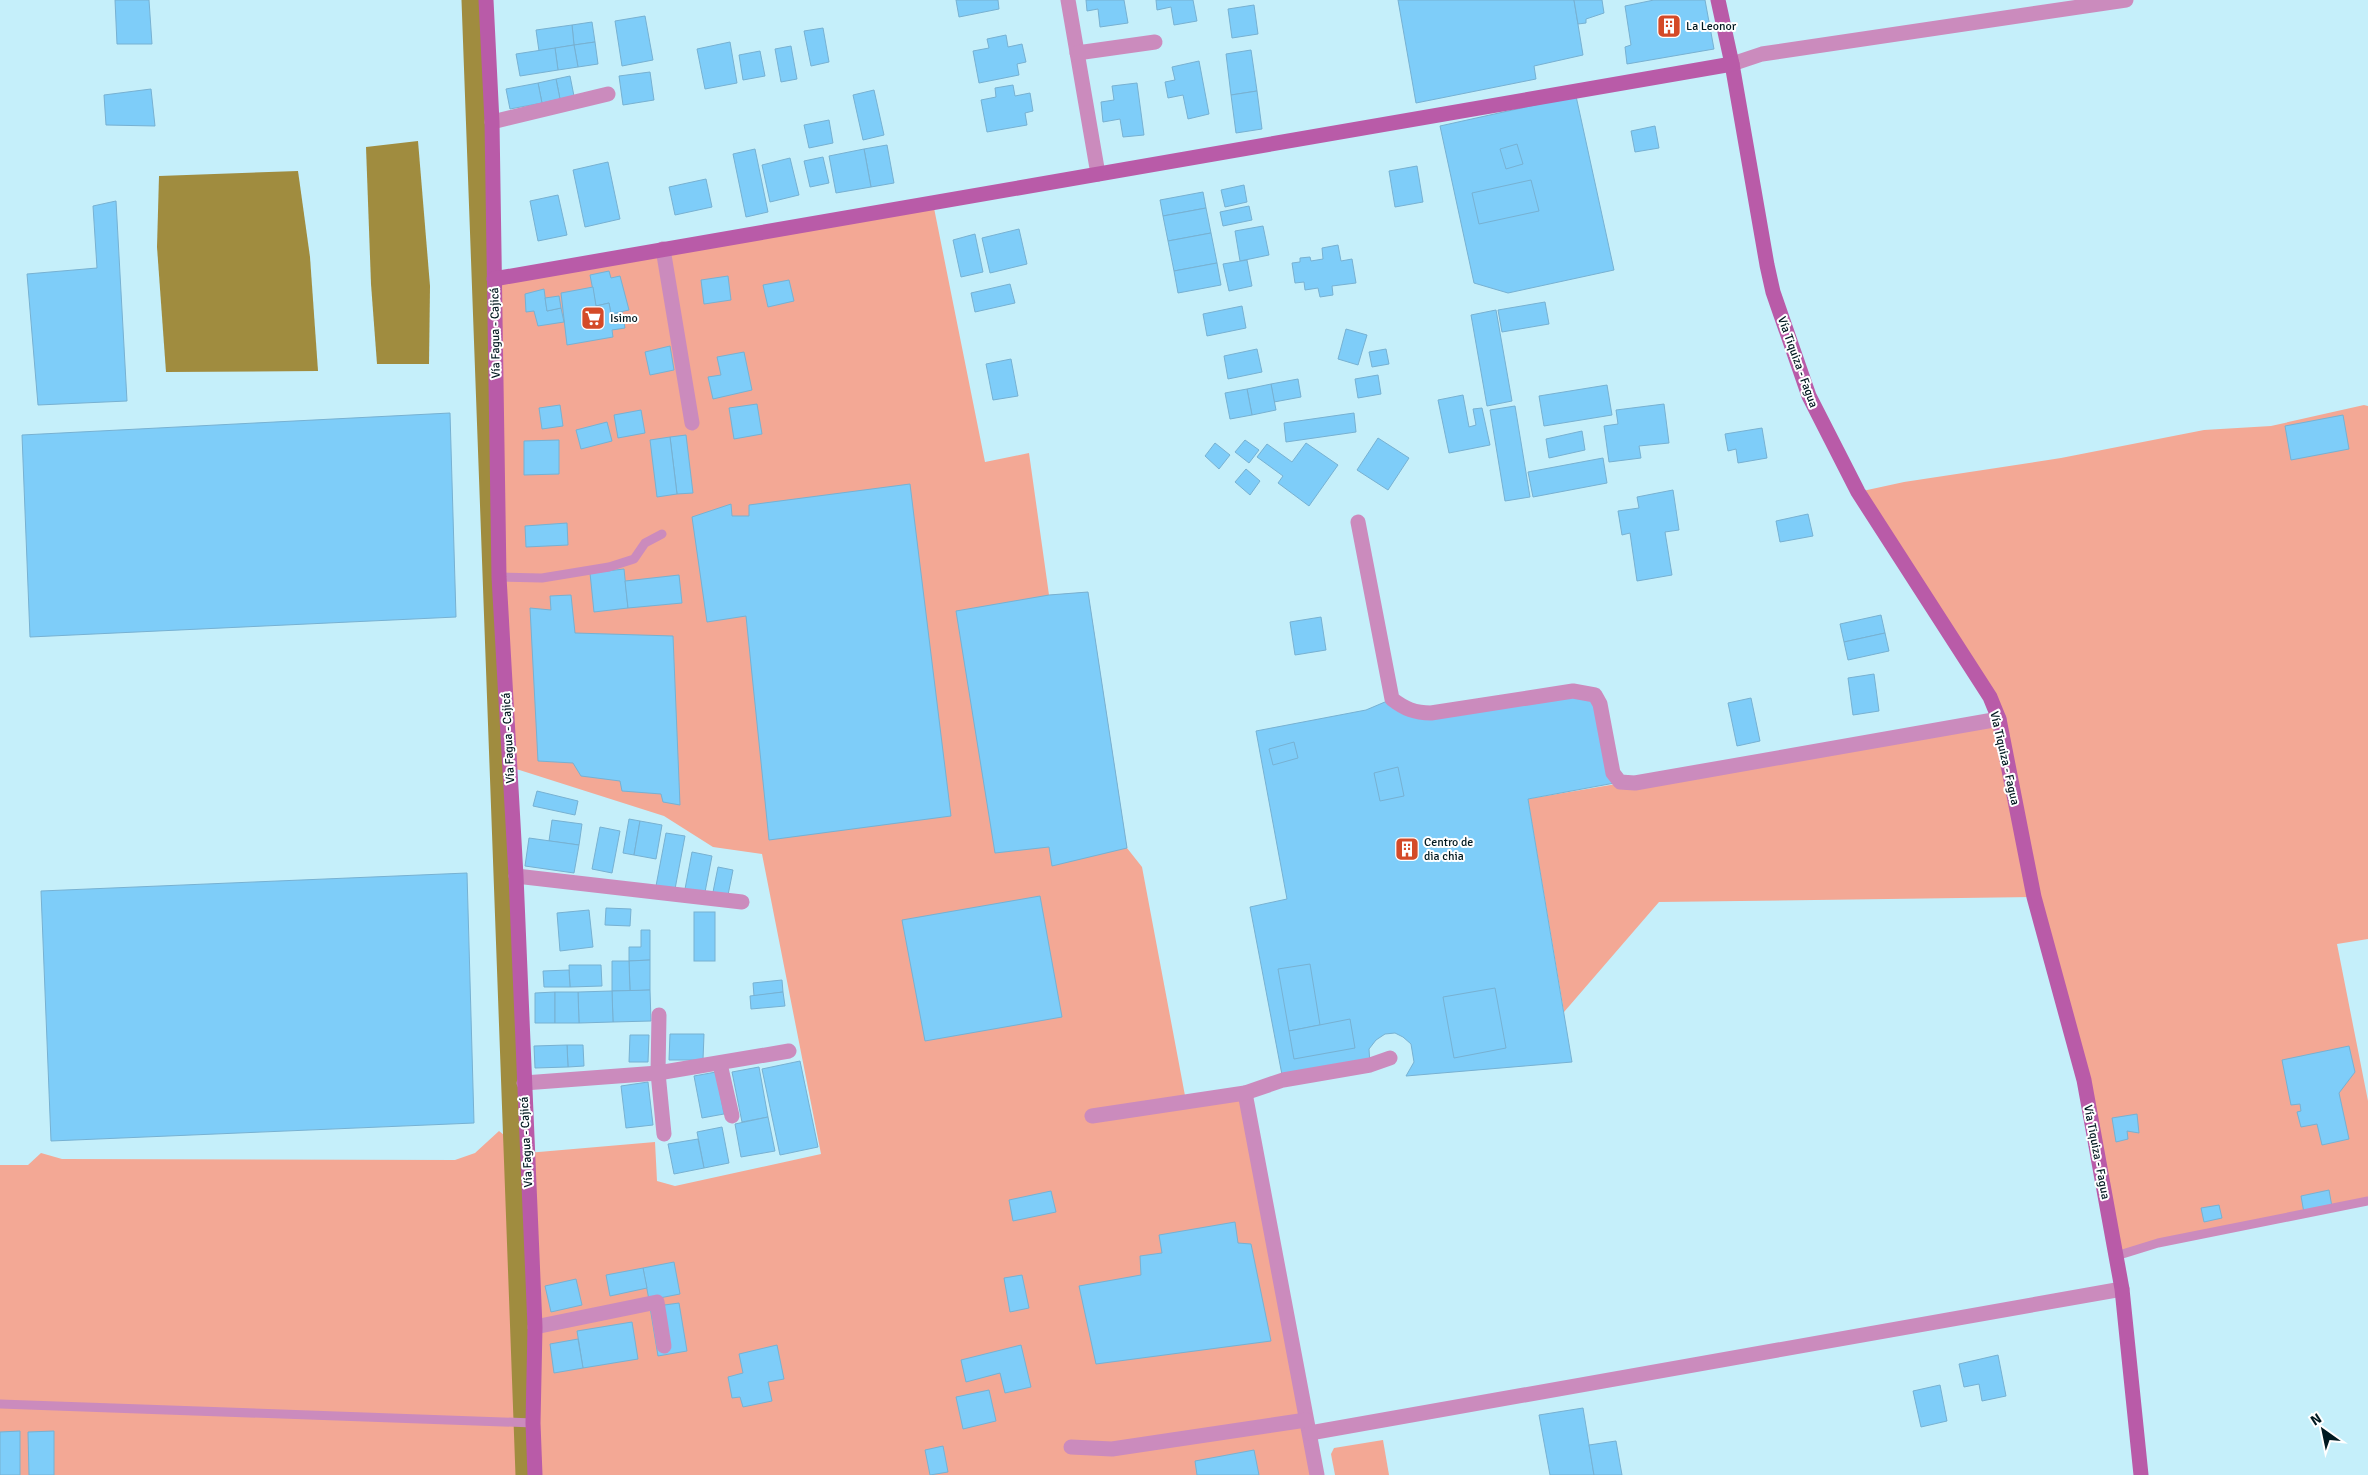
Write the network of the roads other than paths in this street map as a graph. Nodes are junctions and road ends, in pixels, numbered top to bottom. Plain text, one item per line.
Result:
1 (486, 0) edge
2 (1068, 0) edge
3 (1718, 0) edge
4 (2126, 0) edge
5 (1155, 42) dead end
6 (1077, 53) junction
7 (1732, 64) junction
8 (608, 94) dead end
9 (492, 122) junction
10 (1098, 174) junction
11 (663, 250) junction
12 (494, 279) junction
13 (692, 423) dead end
14 (1358, 522) dead end
15 (662, 534) dead end
16 (499, 577) junction
17 (1999, 719) junction
18 (516, 876) junction
19 (742, 902) dead end
20 (659, 1015) dead end
21 (790, 1051) dead end
22 (1390, 1058) dead end
23 (720, 1064) junction
24 (658, 1073) junction
25 (524, 1083) junction
26 (1245, 1093) junction
27 (732, 1116) dead end
28 (1092, 1116) dead end
29 (664, 1134) dead end
30 (2368, 1200) edge
31 (2116, 1256) junction
32 (2122, 1289) junction
33 (534, 1328) junction
34 (664, 1346) dead end
35 (0, 1404) edge
36 (532, 1423) junction
37 (1308, 1426) junction
38 (1071, 1447) dead end
39 (534, 1475) edge
40 (1317, 1475) edge
41 (2142, 1475) edge

1 - 9 street, Vía Fagua - Cajicá
2 - 6 street
3 - 7 street, Vía Tiquiza - Fagua
4 - 7 street
5 - 6 street
6 - 10 street
7 - 10 street
7 - 17 street, Vía Tiquiza - Fagua
8 - 9 street
9 - 12 street, Vía Fagua - Cajicá
10 - 11 street
11 - 12 street
11 - 13 street
12 - 16 street, Vía Fagua - Cajicá
14 - 17 street
15 - 16 lane
16 - 18 street, Vía Fagua - Cajicá
17 - 31 street, Vía Tiquiza - Fagua
18 - 19 street
18 - 25 street, Vía Fagua - Cajicá
20 - 24 street
21 - 23 street
22 - 26 street
23 - 24 street
23 - 27 street
24 - 25 street
24 - 29 street
25 - 33 street, Vía Fagua - Cajicá
26 - 28 street
26 - 37 street
30 - 31 lane
31 - 32 street, Vía Tiquiza - Fagua
32 - 37 street
32 - 41 street, Vía Tiquiza - Fagua
33 - 34 street
33 - 36 street, Vía Fagua - Cajicá
35 - 36 lane
36 - 39 street, Vía Fagua - Cajicá
37 - 38 street
37 - 40 street

